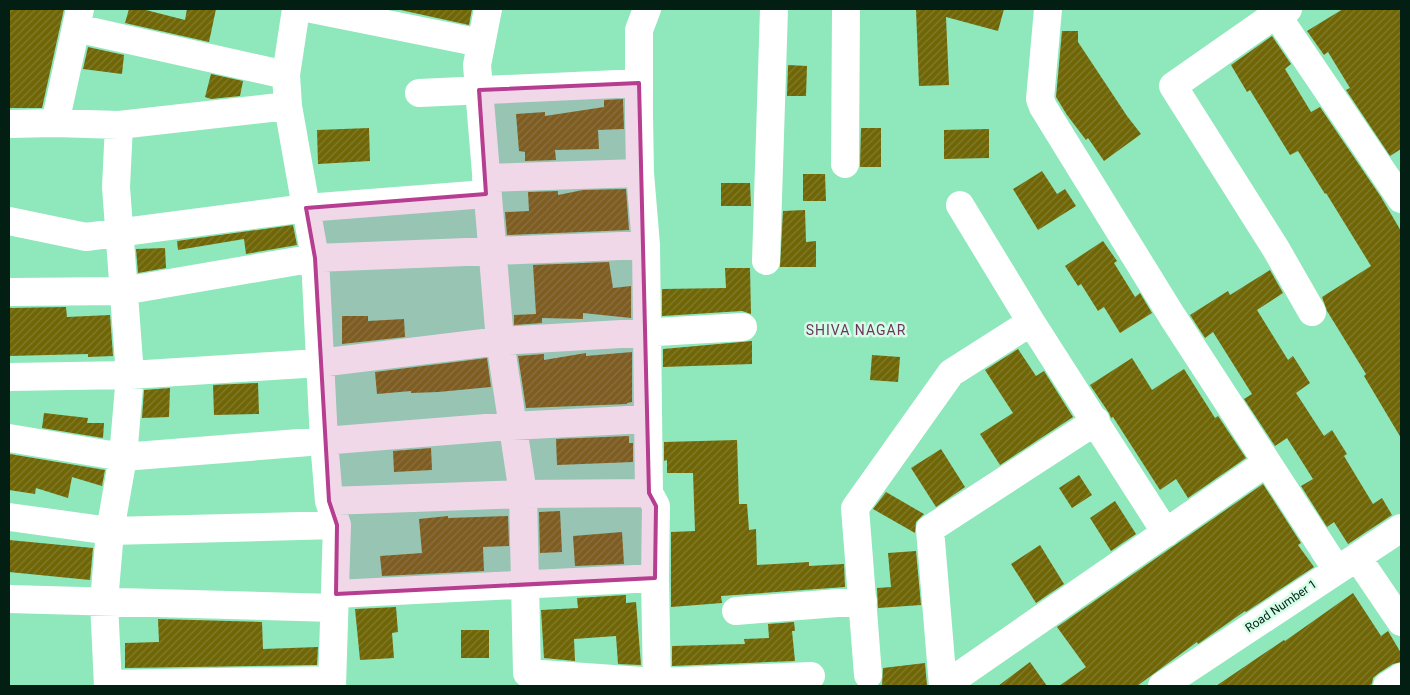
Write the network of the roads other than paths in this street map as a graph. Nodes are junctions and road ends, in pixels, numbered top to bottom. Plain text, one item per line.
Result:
1 (296, 9) edge
2 (312, 9) edge
3 (488, 9) edge
4 (647, 9) edge
5 (774, 9) edge
6 (846, 9) edge
7 (1048, 9) edge
8 (1282, 12) edge
9 (78, 18) edge
10 (481, 43) junction
11 (286, 75) junction
12 (639, 83) junction
13 (479, 90) junction
14 (419, 93) dead end
15 (288, 106) junction
16 (55, 123) junction
17 (9, 124) edge
18 (119, 126) junction
19 (845, 164) dead end
20 (640, 173) junction
21 (486, 186) junction
22 (1401, 199) edge
23 (960, 205) dead end
24 (306, 208) junction
25 (9, 221) edge
26 (120, 231) junction
27 (646, 245) junction
28 (491, 251) junction
29 (315, 258) junction
30 (766, 261) dead end
31 (123, 291) junction
32 (9, 292) edge
33 (1312, 312) dead end
34 (1031, 322) junction
35 (743, 327) dead end
36 (648, 334) junction
37 (500, 341) junction
38 (319, 363) junction
39 (130, 375) junction
40 (9, 377) edge
41 (648, 419) junction
42 (1096, 421) junction
43 (511, 426) junction
44 (9, 438) edge
45 (324, 441) junction
46 (123, 457) junction
47 (1266, 463) junction
48 (649, 493) junction
49 (523, 494) junction
50 (333, 513) junction
51 (9, 517) edge
52 (1401, 528) edge
53 (110, 531) junction
54 (1166, 533) junction
55 (1347, 563) junction
56 (655, 578) junction
57 (524, 584) junction
58 (9, 599) edge
59 (335, 601) junction
60 (863, 601) junction
61 (104, 602) junction
62 (736, 611) dead end
63 (1401, 622) edge
64 (868, 675) dead end
65 (811, 676) dead end
66 (1401, 677) edge
67 (583, 681) edge
68 (332, 683) edge
69 (657, 684) edge
70 (108, 685) edge
71 (943, 686) edge
72 (1162, 686) edge
73 (1387, 686) edge

1 - 11 street
2 - 10 street
3 - 10 street
4 - 12 street
5 - 30 street
6 - 19 street
7 - 47 street
8 - 22 street
8 - 33 street
9 - 11 street
9 - 16 street
10 - 13 street
11 - 15 street
12 - 13 street
12 - 20 street
13 - 14 street
13 - 21 street
15 - 18 street
15 - 24 street
16 - 17 street
16 - 18 street
18 - 26 street
20 - 21 street
20 - 27 street
21 - 24 street
21 - 28 street
23 - 34 street
24 - 26 street
24 - 29 street
25 - 26 street
26 - 31 street
27 - 28 street
27 - 36 street
28 - 29 street
28 - 37 street
29 - 31 street
29 - 38 street
31 - 32 street
31 - 39 street
34 - 42 street
34 - 60 street
35 - 36 street
36 - 37 street
36 - 41 street
37 - 38 street
37 - 43 street
38 - 39 street
38 - 45 street
39 - 40 street
39 - 46 street
41 - 43 street
41 - 48 street
42 - 54 street
42 - 71 street
43 - 45 street
43 - 49 street
44 - 46 street
45 - 46 street
45 - 50 street
46 - 53 street
47 - 54 street
47 - 55 street
48 - 49 street
48 - 56 street
49 - 50 street
49 - 57 street
50 - 53 street
50 - 59 street
51 - 53 street
52 - 55 street, Road Number 1
53 - 61 street
54 - 71 street
55 - 63 street
55 - 72 street, Road Number 1
56 - 57 street
56 - 69 street
57 - 59 street
57 - 67 street
58 - 61 street
59 - 61 street
59 - 68 street
60 - 62 street
60 - 64 street
61 - 70 street
65 - 69 street
66 - 73 street
67 - 69 street
68 - 70 street

